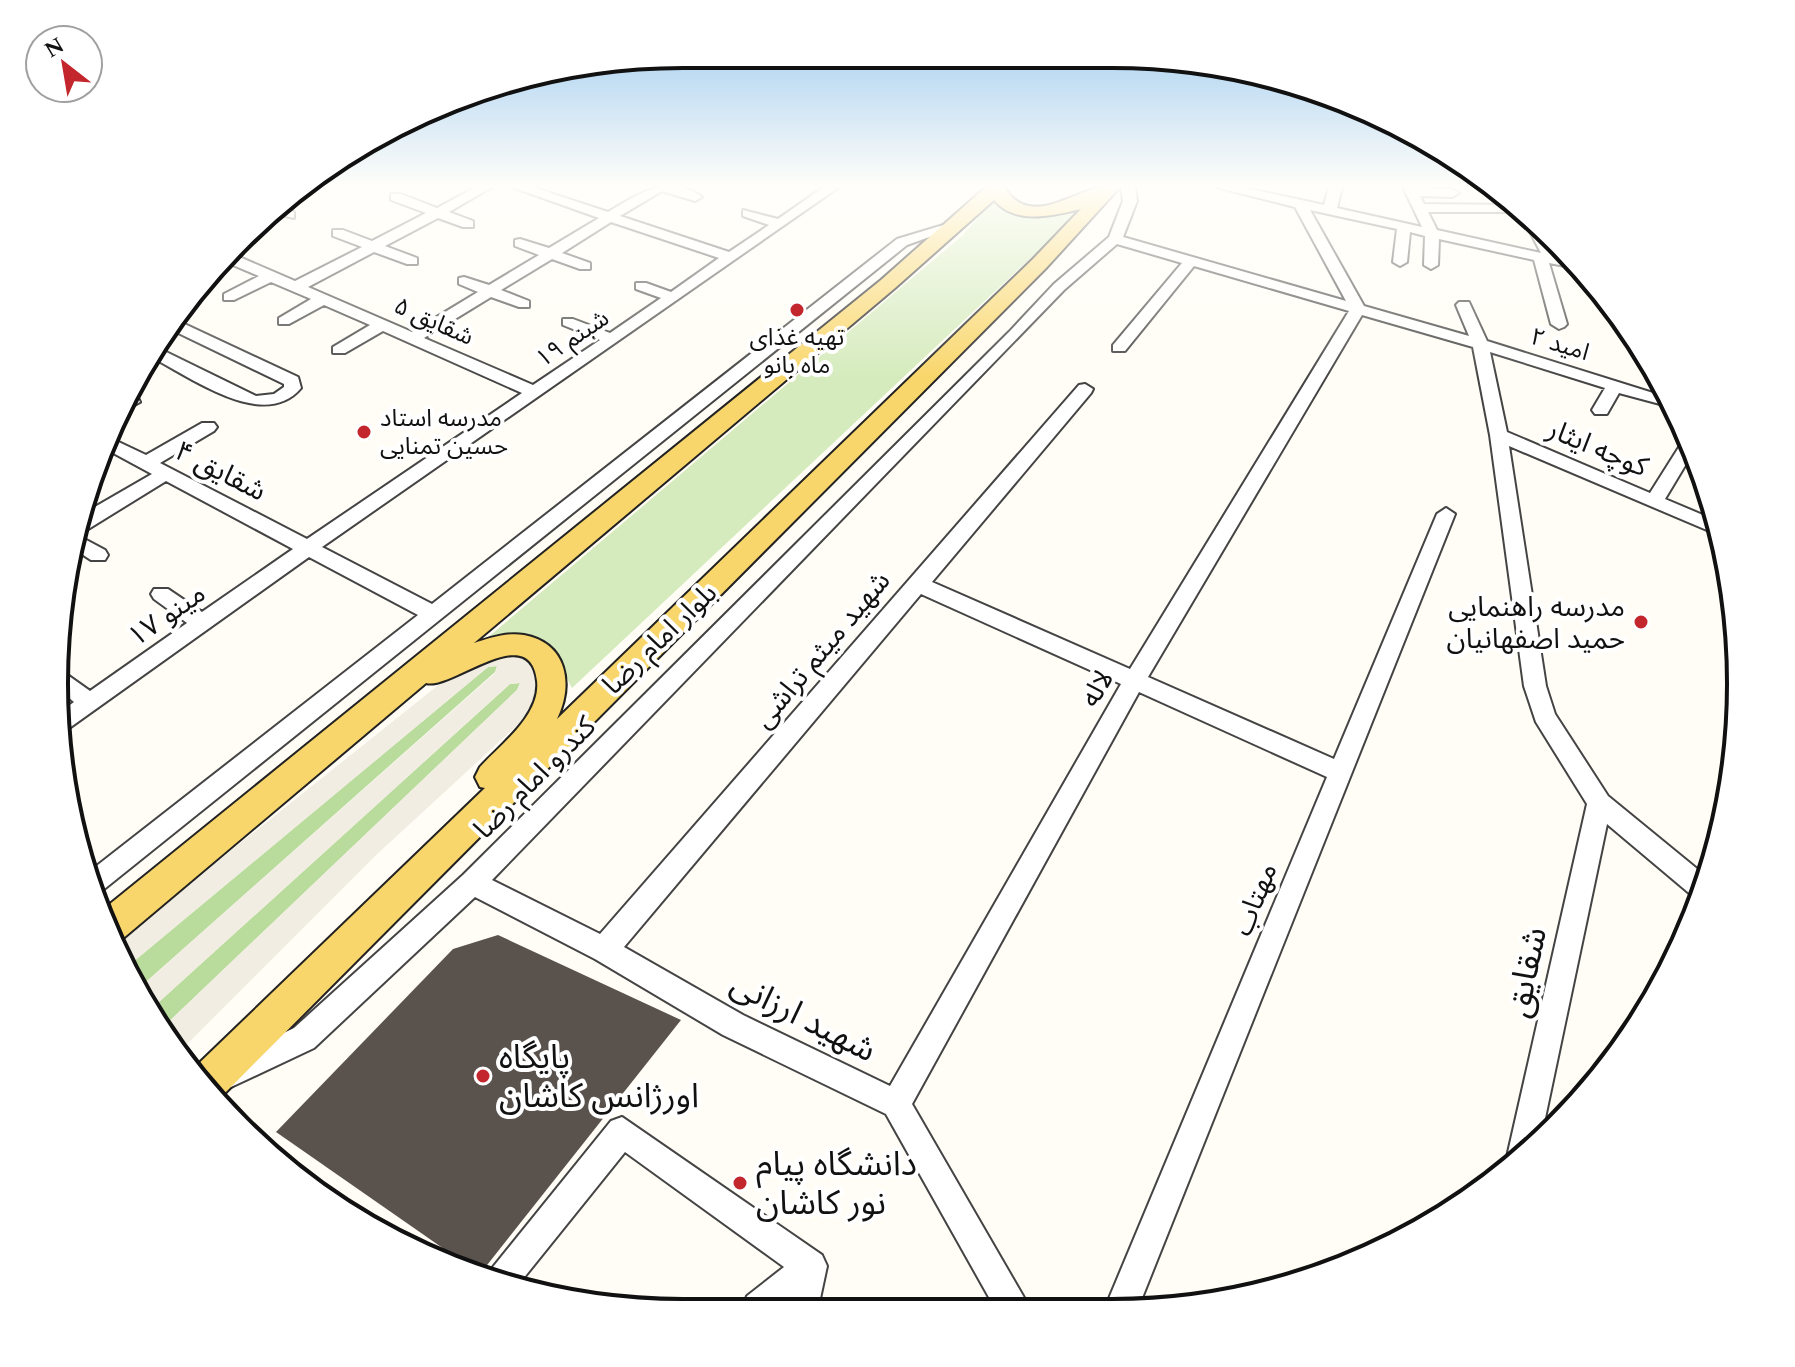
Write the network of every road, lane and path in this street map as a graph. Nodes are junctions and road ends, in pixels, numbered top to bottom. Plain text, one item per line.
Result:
1 (366, 251) edge
2 (384, 251) edge
3 (541, 251) edge
4 (555, 251) edge
5 (711, 251) edge
6 (742, 251) edge
7 (891, 251) edge
8 (923, 251) edge
9 (1051, 251) edge
10 (1101, 251) edge
11 (1158, 251) edge
12 (1326, 251) edge
13 (1401, 251) edge
14 (1431, 251) edge
15 (1513, 251) edge
16 (1543, 251) edge
17 (550, 254) junction
18 (732, 258) junction
19 (1546, 258) junction
20 (1192, 260) junction
21 (236, 261) edge
22 (412, 261) dead end
23 (1558, 261) edge
24 (1400, 262) dead end
25 (1431, 265) dead end
26 (585, 266) dead end
27 (271, 276) junction
28 (1024, 277) junction
29 (464, 281) dead end
30 (641, 286) dead end
31 (296, 287) junction
32 (1059, 287) junction
33 (490, 291) junction
34 (229, 297) dead end
35 (674, 298) junction
36 (323, 299) junction
37 (524, 304) dead end
38 (1464, 305) dead end
39 (1358, 308) junction
40 (284, 321) dead end
41 (568, 322) dead end
42 (1559, 324) dead end
43 (382, 325) junction
44 (182, 328) edge
45 (413, 338) junction
46 (612, 339) junction
47 (1480, 344) junction
48 (1119, 348) dead end
49 (339, 350) dead end
50 (163, 356) edge
51 (1615, 386) junction
52 (1085, 389) dead end
53 (535, 392) junction
54 (1658, 400) edge
55 (1601, 410) dead end
56 (208, 427) dead end
57 (1499, 435) junction
58 (115, 447) edge
59 (1683, 455) edge
60 (146, 463) junction
61 (166, 473) junction
62 (1654, 502) junction
63 (1446, 514) dead end
64 (91, 518) edge
65 (1706, 524) edge
66 (84, 546) edge
67 (309, 547) junction
68 (98, 555) dead end
69 (916, 583) junction
70 (161, 594) dead end
71 (435, 615) junction
72 (202, 623) junction
73 (1135, 680) junction
74 (68, 685) edge
75 (89, 702) junction
76 (69, 717) edge
77 (315, 755) junction
78 (1340, 772) junction
79 (1599, 803) junction
80 (100, 879) edge
81 (1694, 882) edge
82 (472, 883) junction
83 (116, 921) edge
84 (349, 942) junction
85 (604, 950) junction
86 (213, 1079) edge
87 (215, 1082) edge
88 (896, 1104) junction
89 (1526, 1138) edge
90 (811, 1266) junction
91 (507, 1273) edge
92 (770, 1299) edge
93 (803, 1299) edge
94 (1009, 1299) edge
95 (1125, 1299) edge

1 - 31 street
2 - 22 street
3 - 17 street
4 - 17 street
5 - 18 street
6 - 18 street, شبنم ۱۹
7 - 71 street
8 - 77 main road
9 - 28 main road, بلوار امام رضا
10 - 32 street, کندرو امام رضا
11 - 20 street, امید ۲
12 - 39 street
13 - 24 street
14 - 25 street
15 - 19 street
16 - 19 street
17 - 26 street
17 - 33 street
18 - 35 street, شبنم ۱۹
19 - 23 street
19 - 42 street
20 - 39 street, امید ۲
20 - 48 street
21 - 27 street, شقایق ۵
27 - 31 street, شقایق ۵
27 - 34 street
28 - 32 street
28 - 84 main road, بلوار امام رضا
29 - 33 street
30 - 35 street
31 - 36 street, شقایق ۵
32 - 82 street, کندرو امام رضا
33 - 37 street
33 - 45 street
35 - 46 street, شبنم ۱۹
36 - 40 street
36 - 43 street, شقایق ۵
38 - 47 street
39 - 47 street, امید ۲
39 - 73 street, لاله
41 - 46 street
43 - 45 street, شقایق ۵
43 - 49 street
44 - 50 street
45 - 53 street, شقایق ۵
46 - 53 street, شبنم ۱۹
47 - 51 street, امید ۲
47 - 57 street
51 - 54 street, امید ۲
51 - 55 street
52 - 69 street, شهید میثم تراشی
53 - 67 street, شبنم ۱۹
56 - 60 street
57 - 62 street, کوچه ایثار
57 - 79 street
58 - 60 street, شقایق ۴
59 - 62 street
60 - 61 street, شقایق ۴
61 - 64 street
61 - 67 street, شقایق ۴
62 - 65 street, کوچه ایثار
63 - 78 street, مهتاب
66 - 68 street
67 - 71 street, شقایق ۴
67 - 72 street, مینو ۱۷
69 - 73 street
69 - 85 street, شهید میثم تراشی
70 - 72 street
71 - 80 street
72 - 75 street, مینو ۱۷
73 - 78 street
73 - 88 street, لاله
74 - 75 street
75 - 76 street, مینو ۱۷
77 - 83 main road
77 - 84 main road
78 - 95 street, مهتاب
79 - 81 street
79 - 89 street, شقایق
82 - 85 street, شهید ارزانی
82 - 87 street, کندرو امام رضا
84 - 86 main road, بلوار امام رضا
85 - 88 street, شهید ارزانی
88 - 94 street
90 - 91 street
90 - 92 street
90 - 93 street

